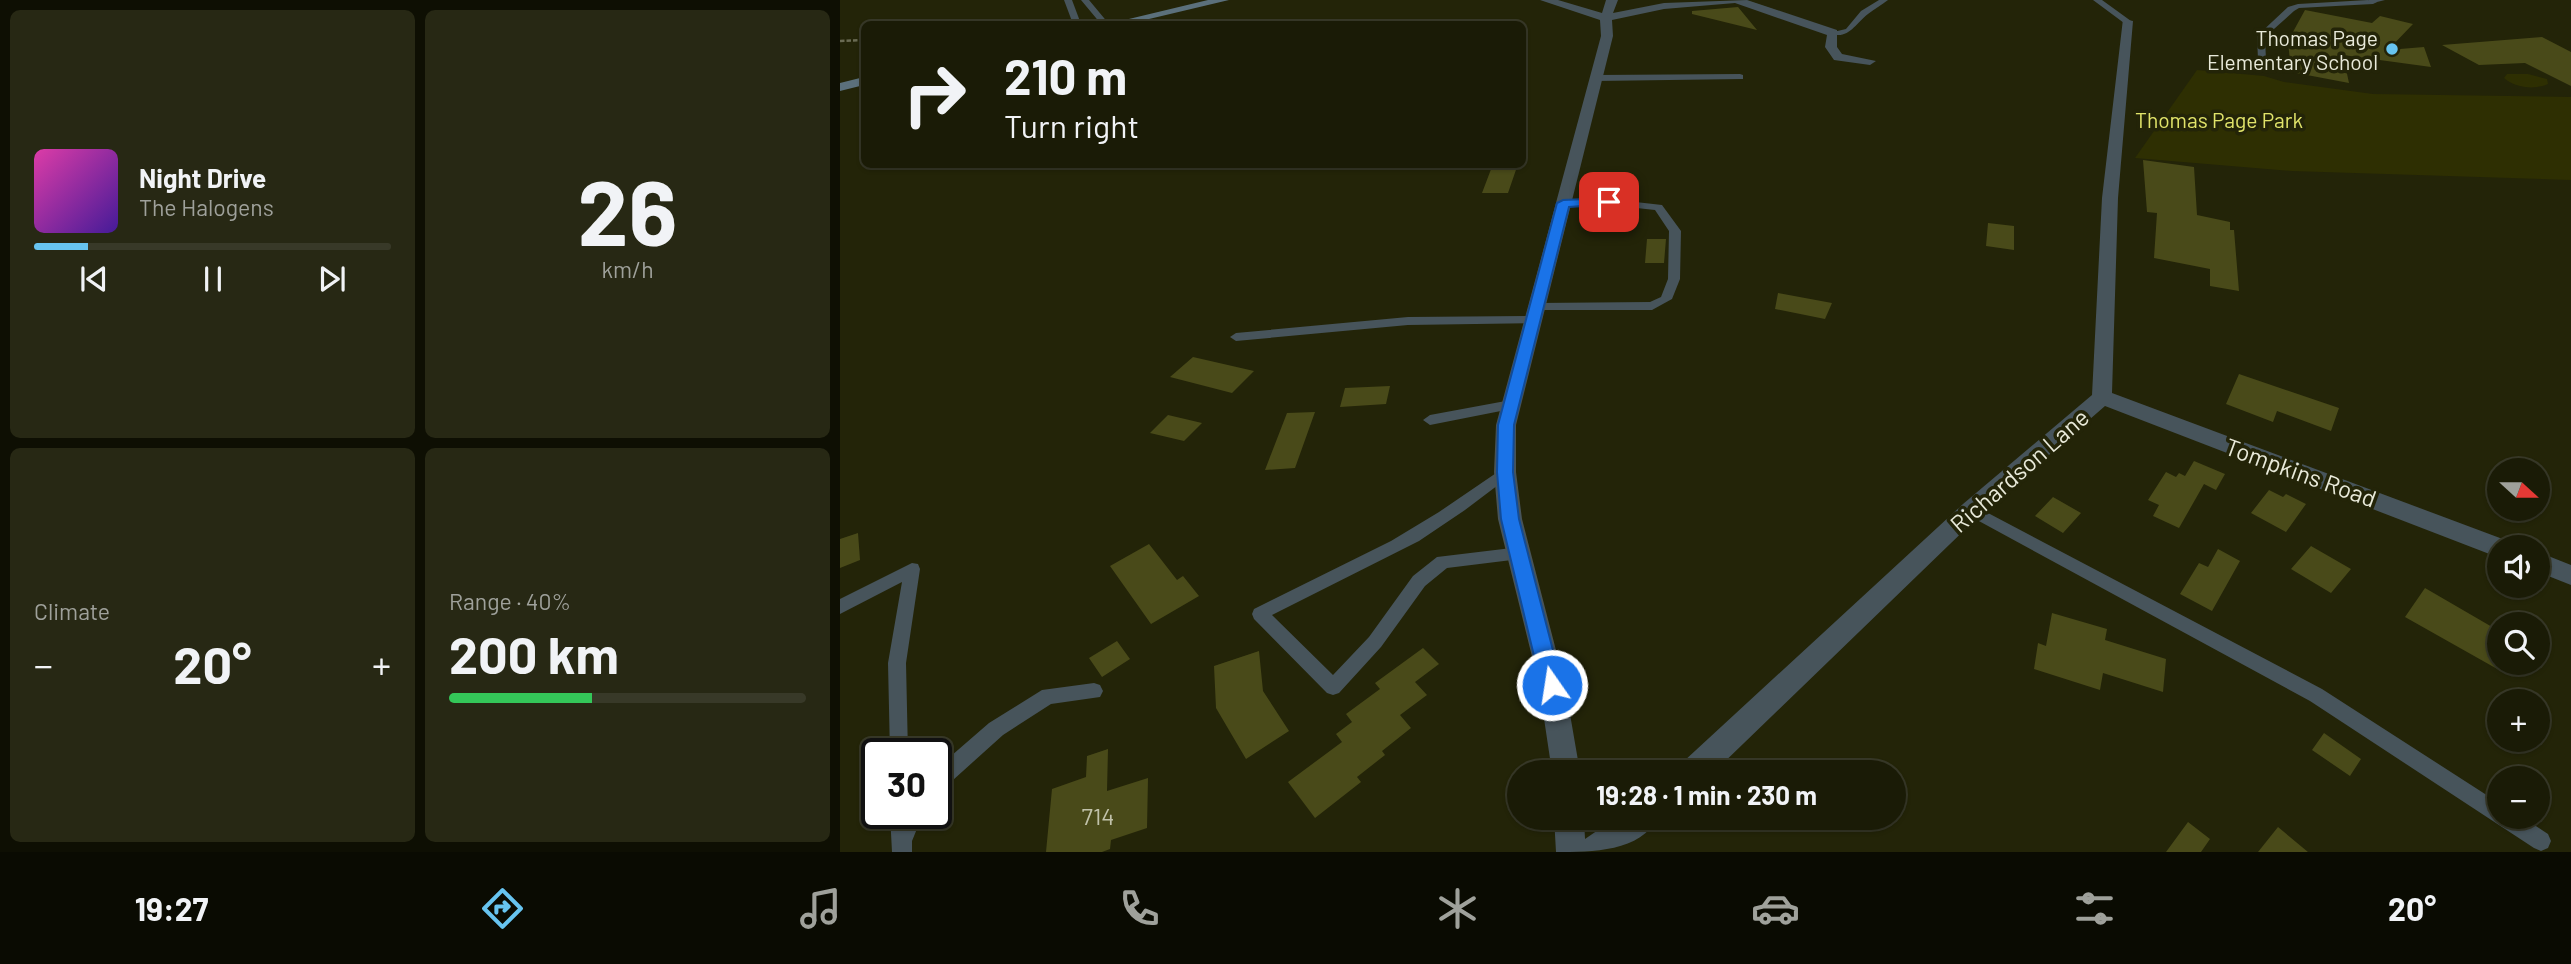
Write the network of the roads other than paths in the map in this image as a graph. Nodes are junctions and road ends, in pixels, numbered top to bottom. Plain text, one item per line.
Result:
1 (1068, 0) edge
2 (1085, 0) edge
3 (1223, 0) edge
4 (1546, 0) edge
5 (1884, 0) edge
6 (2097, 0) edge
7 (2376, 1) edge
8 (1667, 3) edge
9 (1609, 9) edge
10 (1076, 21) edge
11 (1102, 21) edge
12 (1128, 21) edge
13 (2127, 21) joint
14 (1833, 33) junction
15 (2262, 60) dead end
16 (1870, 61) dead end
17 (1740, 76) dead end
18 (1596, 78) junction
19 (861, 82) edge
20 (840, 87) edge
21 (1563, 203) junction
22 (1535, 313) junction
23 (1236, 337) dead end
24 (2102, 397) junction
25 (1511, 405) junction
26 (1430, 420) dead end
27 (1505, 472) junction
28 (1971, 510) junction
29 (2487, 543) edge
30 (1520, 553) junction
31 (2550, 567) edge
32 (2571, 575) edge
33 (840, 607) edge
34 (1094, 691) dead end
35 (899, 738) edge
36 (1564, 760) edge
37 (1706, 760) edge
38 (952, 768) edge
39 (2487, 806) edge
40 (900, 829) edge
41 (908, 829) edge
42 (2523, 829) edge
43 (1570, 830) edge
44 (1624, 830) edge
45 (2542, 841) dead end
46 (901, 848) edge
47 (1572, 852) edge
48 (1593, 852) edge

1 - 10 lane
2 - 11 lane
3 - 12 main road
4 - 9 street
5 - 14 lane
6 - 13 lane
7 - 15 lane
8 - 9 street
8 - 14 street
9 - 18 street
13 - 24 street, Richardson Lane
14 - 16 street
17 - 18 lane
18 - 21 street
19 - 20 main road
21 - 22 street
21 - 22 lane
22 - 23 lane
22 - 25 street
24 - 28 street, Richardson Lane
24 - 29 street, Tompkins Road
25 - 26 lane
25 - 27 street
27 - 30 street
27 - 30 lane
28 - 37 street, Richardson Lane
28 - 39 lane
30 - 36 street
31 - 32 street
33 - 35 lane
34 - 38 lane
40 - 46 lane
41 - 46 lane
42 - 45 lane
43 - 47 street
44 - 48 street

